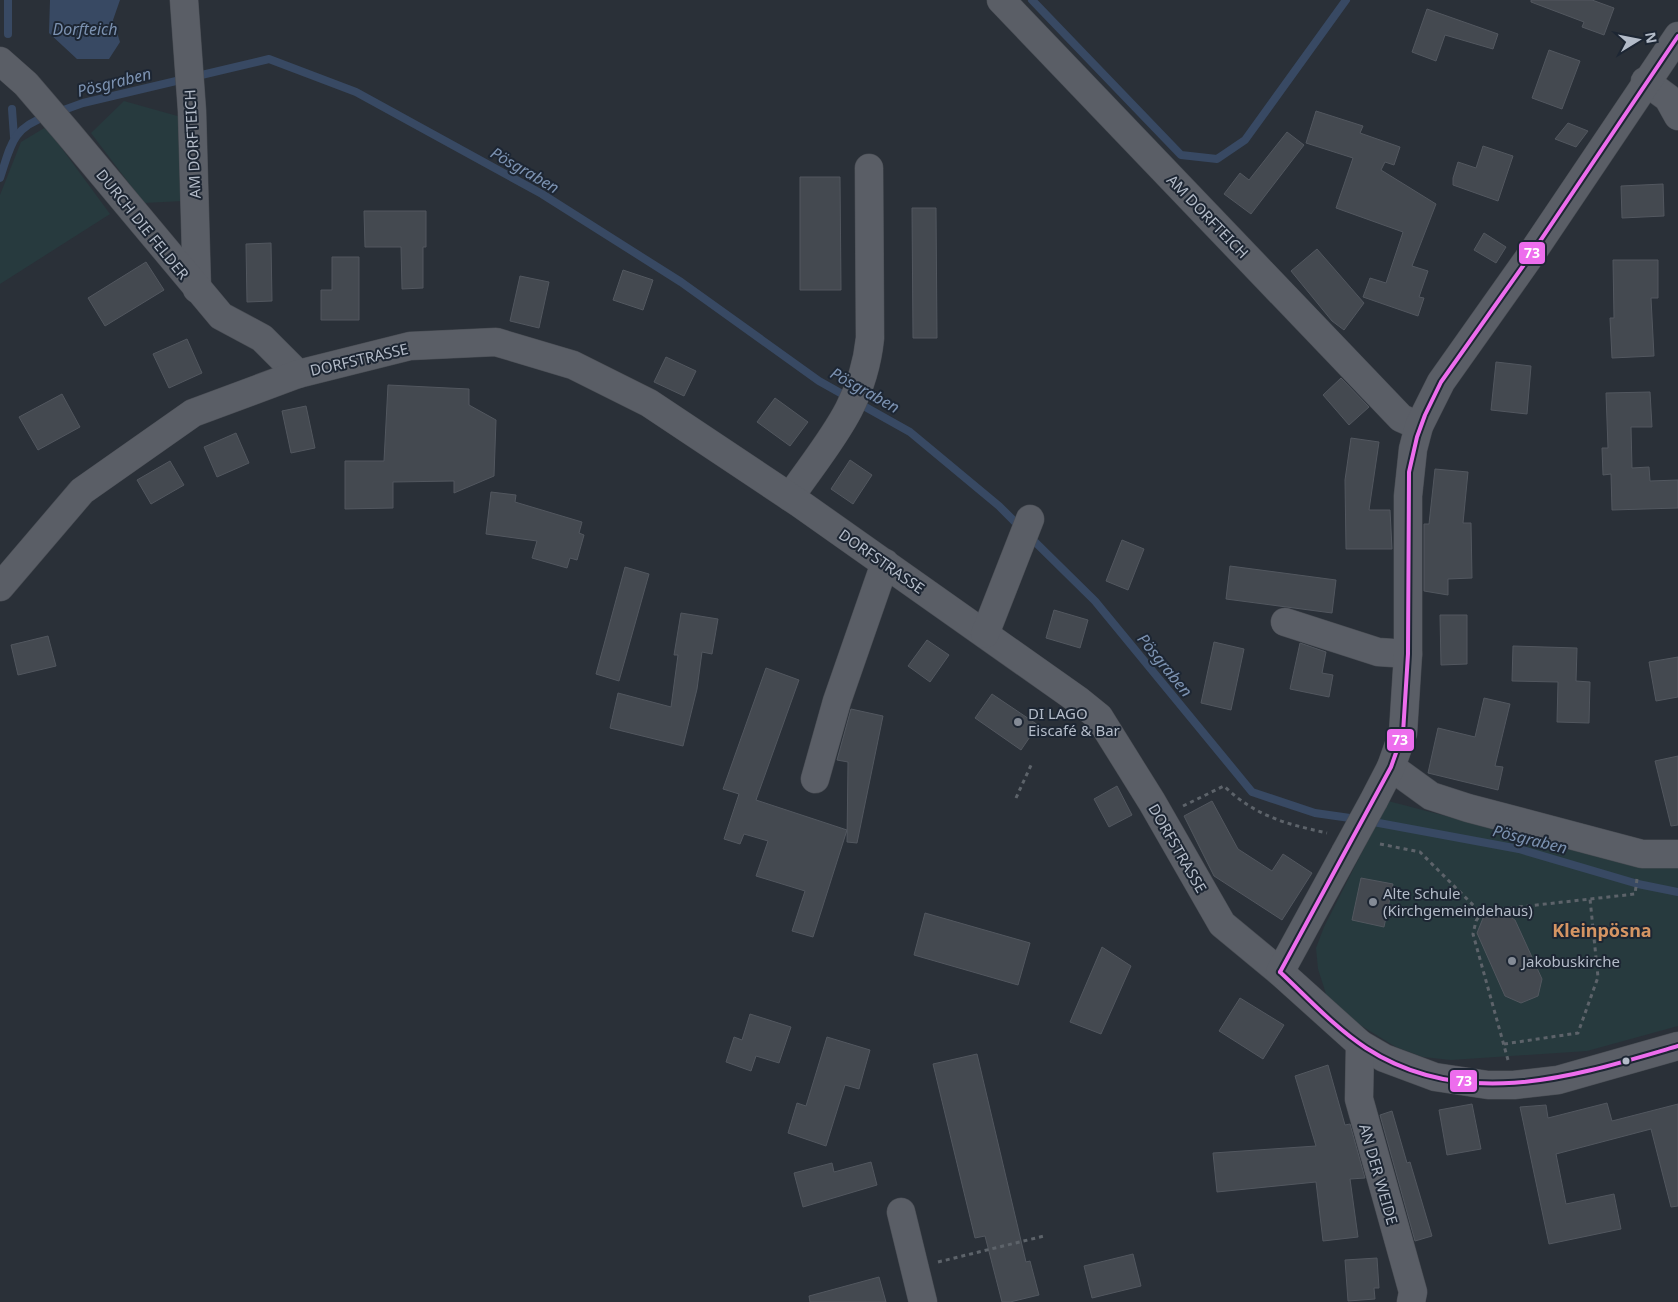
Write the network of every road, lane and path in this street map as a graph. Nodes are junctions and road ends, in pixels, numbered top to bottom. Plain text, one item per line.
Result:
1 (184, 0) edge
2 (1001, 0) edge
3 (1678, 36) edge
4 (0, 61) edge
5 (1645, 82) junction
6 (1678, 116) edge
7 (869, 168) dead end
8 (197, 289) junction
9 (298, 374) junction
10 (1419, 426) junction
11 (790, 496) junction
12 (1026, 528) dead end
13 (885, 563) junction
14 (0, 588) edge
15 (1285, 622) dead end
16 (985, 634) junction
17 (1408, 654) junction
18 (1032, 763) dead end
19 (1391, 767) junction
20 (814, 779) dead end
21 (1016, 798) dead end
22 (1678, 854) edge
23 (1638, 872) dead end
24 (1590, 899) junction
25 (1280, 972) junction
26 (1360, 1044) junction
27 (1504, 1044) junction
28 (1678, 1046) edge
29 (1514, 1085) junction
30 (901, 1212) dead end
31 (1044, 1236) dead end
32 (915, 1268) junction
33 (923, 1302) edge
34 (1411, 1302) edge

1 - 8 street, AM DORFTEICH
2 - 10 street, AM DORFTEICH
3 - 5 street
4 - 8 street, DURCH DIE FELDER
5 - 6 street
5 - 10 street
7 - 11 street
8 - 9 street, DURCH DIE FELDER
9 - 11 street, DORFSTRASSE
9 - 14 street, DORFSTRASSE
10 - 17 street
11 - 13 street, DORFSTRASSE
12 - 16 street
13 - 16 street, DORFSTRASSE
13 - 20 street
15 - 17 street
16 - 25 street, DORFSTRASSE
17 - 19 street
18 - 21 path
19 - 22 street
19 - 25 street, bridge
23 - 24 path
24 - 27 path
24 - 27 path
25 - 26 street, DORFSTRASSE
26 - 29 street, DORFSTRASSE
26 - 34 street, AN DER WEIDE
27 - 29 path
28 - 29 street, DORFSTRASSE
30 - 32 street
31 - 32 path
32 - 33 street

